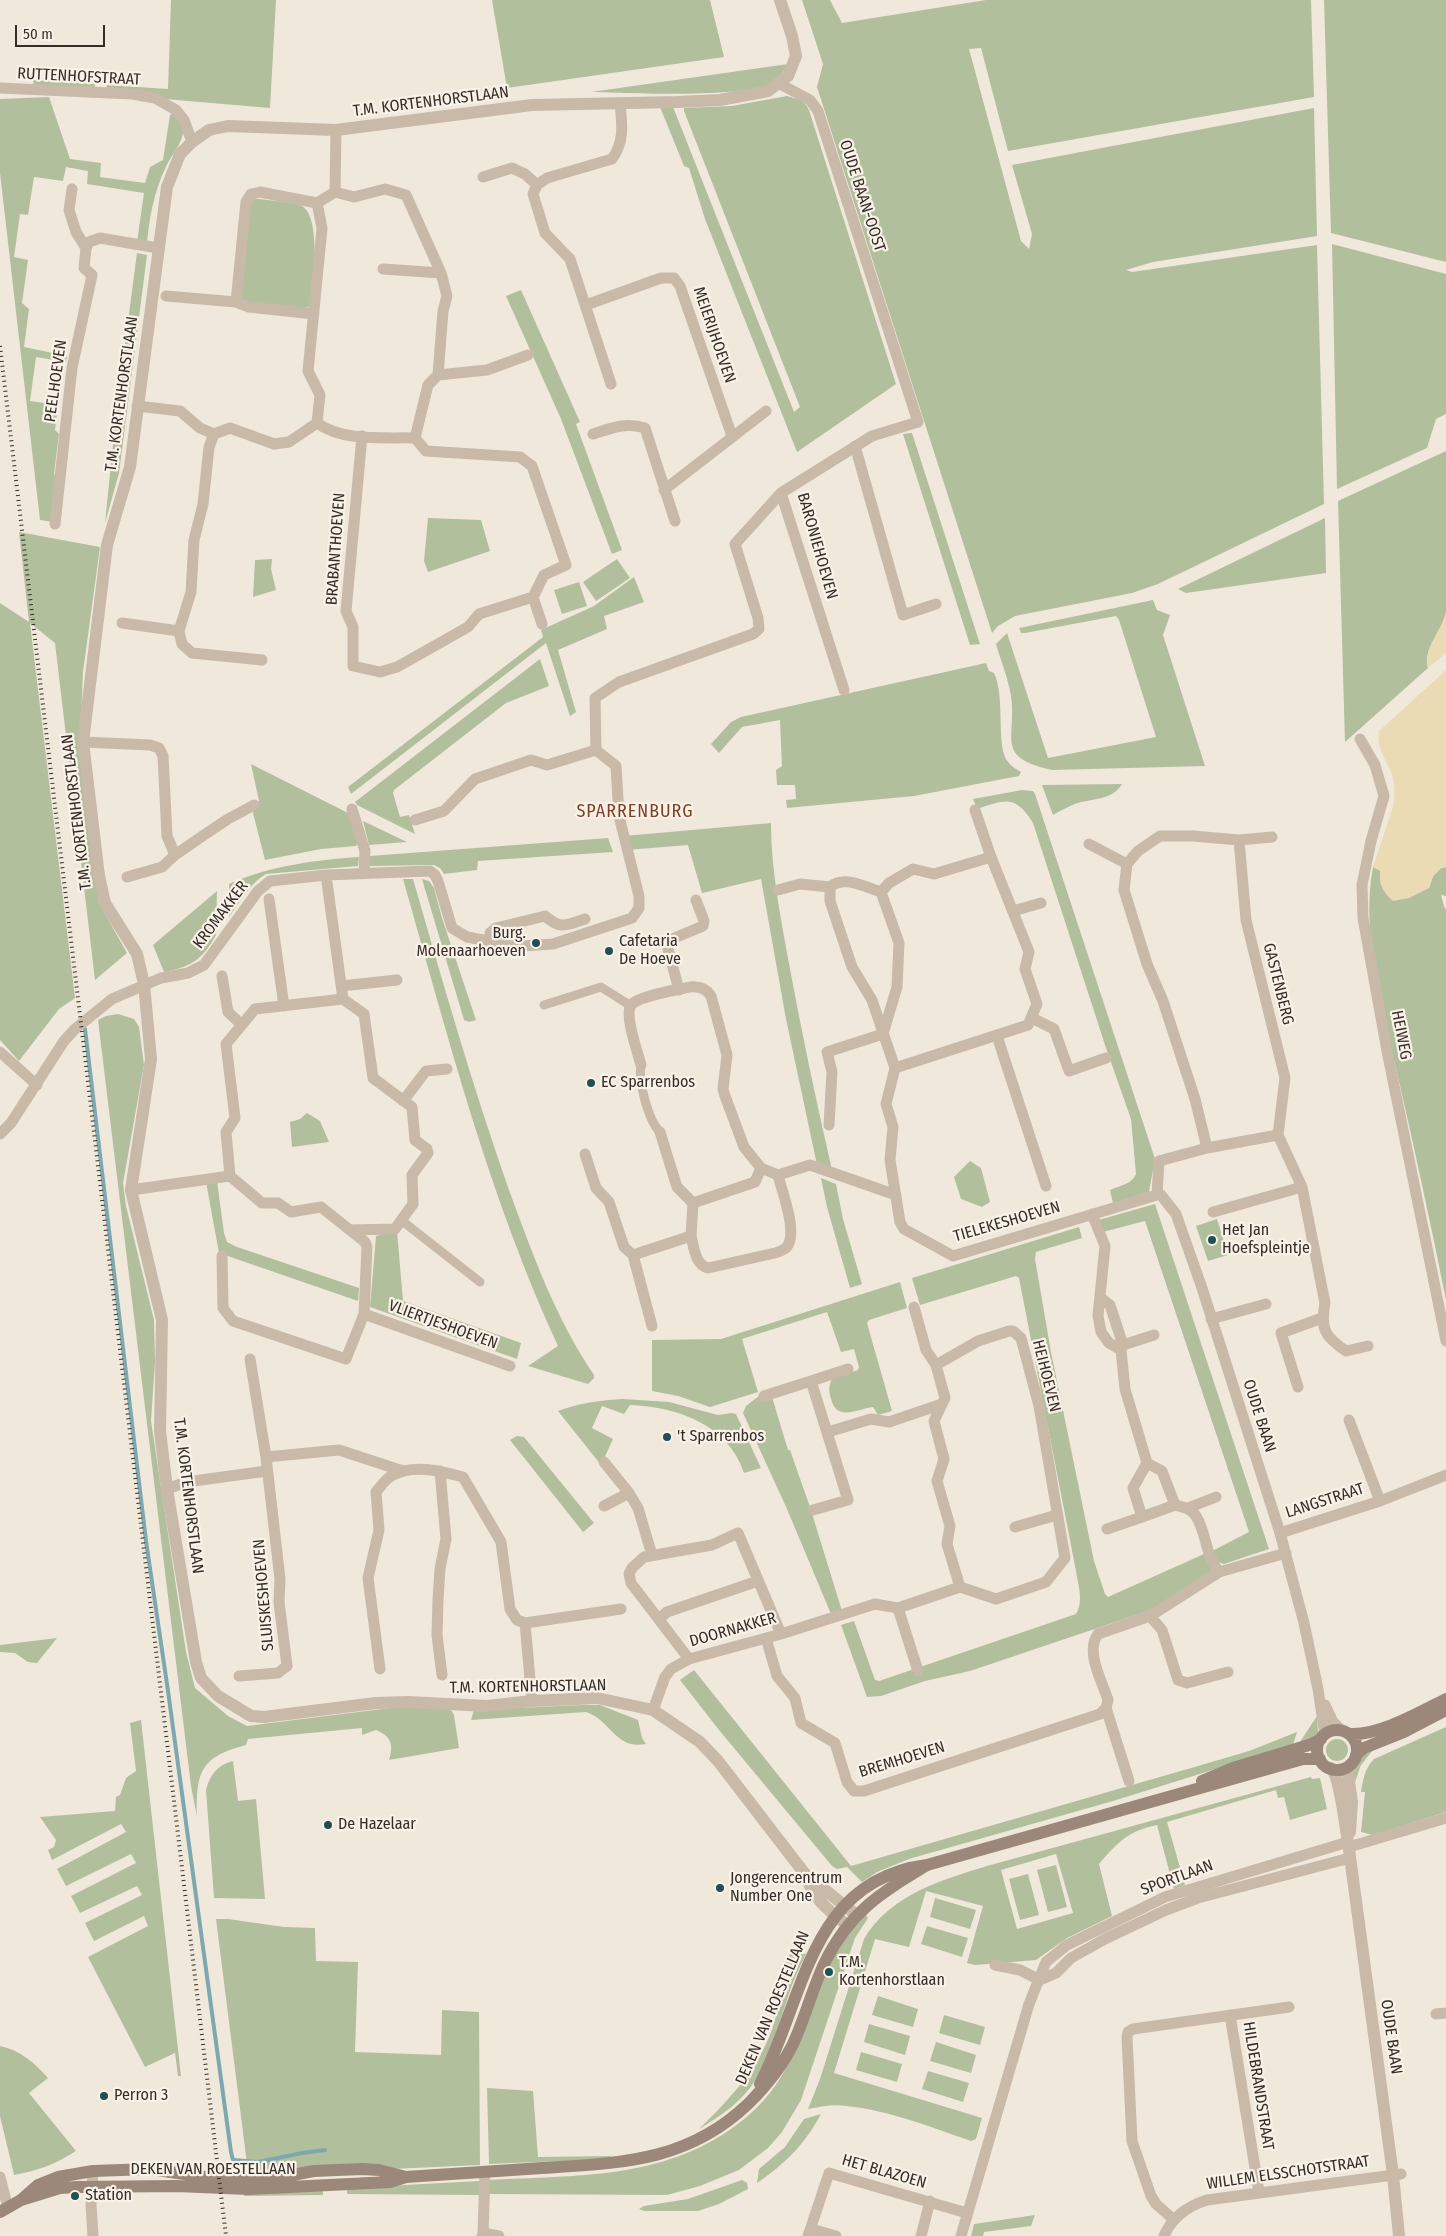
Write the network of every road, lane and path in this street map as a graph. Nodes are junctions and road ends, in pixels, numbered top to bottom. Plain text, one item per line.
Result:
1 (780, 0) edge
2 (780, 84) junction
3 (0, 88) edge
4 (620, 104) junction
5 (336, 130) junction
6 (192, 142) junction
7 (483, 177) dead end
8 (538, 185) junction
9 (72, 189) dead end
10 (335, 192) junction
11 (317, 203) junction
12 (86, 248) junction
13 (158, 248) junction
14 (383, 268) dead end
15 (441, 273) junction
16 (166, 296) dead end
17 (236, 302) junction
18 (586, 306) junction
19 (314, 314) junction
20 (528, 355) dead end
21 (438, 375) junction
22 (611, 384) dead end
23 (137, 406) junction
24 (766, 411) dead end
25 (918, 422) joint
26 (318, 423) junction
27 (214, 434) junction
28 (593, 434) dead end
29 (362, 436) junction
30 (732, 436) junction
31 (415, 438) junction
32 (855, 446) junction
33 (664, 490) junction
34 (781, 493) junction
35 (675, 521) dead end
36 (55, 524) dead end
37 (533, 597) junction
38 (936, 604) dead end
39 (122, 622) dead end
40 (542, 624) dead end
41 (178, 631) junction
42 (262, 660) dead end
43 (844, 690) dead end
44 (1360, 739) dead end
45 (83, 742) junction
46 (596, 750) junction
47 (254, 806) dead end
48 (352, 809) dead end
49 (975, 810) dead end
50 (415, 820) dead end
51 (1272, 837) dead end
52 (1240, 840) junction
53 (1089, 844) dead end
54 (175, 855) junction
55 (991, 857) junction
56 (1127, 864) junction
57 (364, 873) junction
58 (326, 875) junction
59 (127, 877) dead end
60 (830, 887) junction
61 (778, 890) dead end
62 (881, 892) junction
63 (269, 899) dead end
64 (696, 900) dead end
65 (1041, 903) dead end
66 (1013, 911) junction
67 (585, 919) dead end
68 (498, 943) junction
69 (222, 976) dead end
70 (397, 980) dead end
71 (144, 984) junction
72 (341, 986) junction
73 (678, 990) junction
74 (343, 999) junction
75 (544, 1005) dead end
76 (284, 1006) junction
77 (631, 1006) junction
78 (1032, 1018) junction
79 (242, 1025) junction
80 (883, 1034) junction
81 (997, 1036) junction
82 (0, 1052) edge
83 (1106, 1058) dead end
84 (641, 1065) joint
85 (895, 1068) junction
86 (448, 1069) dead end
87 (37, 1085) junction
88 (403, 1101) junction
89 (828, 1125) dead end
90 (660, 1132) joint
91 (0, 1134) edge
92 (1278, 1135) junction
93 (1207, 1148) junction
94 (585, 1154) dead end
95 (761, 1168) junction
96 (778, 1175) junction
97 (230, 1176) junction
98 (1046, 1186) dead end
99 (1302, 1187) junction
100 (131, 1190) junction
101 (896, 1195) junction
102 (1157, 1195) junction
103 (693, 1203) junction
104 (1214, 1212) dead end
105 (1092, 1214) junction
106 (401, 1220) junction
107 (351, 1230) junction
108 (691, 1236) junction
109 (633, 1255) junction
110 (222, 1256) dead end
111 (480, 1282) dead end
112 (1102, 1298) junction
113 (1266, 1304) dead end
114 (914, 1308) dead end
115 (364, 1314) junction
116 (1322, 1318) junction
117 (1211, 1319) junction
118 (652, 1326) dead end
119 (1154, 1336) dead end
120 (1446, 1341) edge
121 (1368, 1346) dead end
122 (1122, 1347) junction
123 (250, 1359) dead end
124 (936, 1365) junction
125 (510, 1366) dead end
126 (848, 1369) dead end
127 (811, 1382) junction
128 (1298, 1387) dead end
129 (764, 1396) dead end
130 (942, 1404) junction
131 (1349, 1420) dead end
132 (828, 1432) junction
133 (266, 1457) junction
134 (604, 1462) dead end
135 (1147, 1463) junction
136 (440, 1471) junction
137 (267, 1472) junction
138 (403, 1472) junction
139 (1446, 1475) edge
140 (167, 1489) junction
141 (629, 1493) junction
142 (1216, 1497) dead end
143 (1380, 1500) junction
144 (1175, 1505) junction
145 (604, 1506) dead end
146 (1188, 1508) junction
147 (813, 1510) dead end
148 (1057, 1515) junction
149 (1142, 1517) junction
150 (1015, 1527) dead end
151 (1107, 1529) dead end
152 (1280, 1533) junction
153 (1286, 1553) junction
154 (652, 1555) junction
155 (1219, 1572) junction
156 (758, 1582) junction
157 (960, 1586) junction
158 (898, 1608) junction
159 (621, 1609) dead end
160 (1150, 1616) junction
161 (660, 1618) junction
162 (525, 1623) junction
163 (781, 1634) junction
164 (766, 1638) junction
165 (689, 1659) junction
166 (380, 1669) dead end
167 (918, 1671) dead end
168 (1228, 1672) dead end
169 (442, 1675) dead end
170 (239, 1676) dead end
171 (1318, 1689) junction
172 (1446, 1699) edge
173 (532, 1701) junction
174 (1106, 1708) junction
175 (653, 1710) junction
176 (1446, 1710) edge
177 (1345, 1732) junction
178 (1323, 1737) junction
179 (1320, 1759) junction
180 (1354, 1759) junction
181 (1331, 1768) junction
182 (1129, 1781) dead end
183 (1165, 1797) junction
184 (1446, 1818) edge
185 (1349, 1849) junction
186 (927, 1865) junction
187 (805, 1874) junction
188 (844, 1905) junction
189 (856, 1915) junction
190 (835, 1916) junction
191 (847, 1925) junction
192 (995, 1965) dead end
193 (1040, 1980) junction
194 (1289, 2007) dead end
195 (1230, 2014) junction
196 (748, 2104) junction
197 (93, 2170) junction
198 (485, 2172) junction
199 (1398, 2174) junction
200 (0, 2177) edge
201 (406, 2177) junction
202 (92, 2186) junction
203 (1259, 2192) junction
204 (21, 2200) junction
205 (930, 2202) junction
206 (4, 2210) edge
207 (967, 2213) junction
208 (1174, 2220) junction
209 (809, 2232) edge
210 (482, 2234) edge
211 (93, 2236) edge
212 (498, 2236) edge
213 (836, 2236) edge
214 (921, 2236) edge
215 (962, 2236) edge
216 (1164, 2236) edge
217 (1400, 2236) edge

1 - 2 street
2 - 4 street, T.M. KORTENHORSTLAAN
2 - 25 street, OUDE BAAN-OOST
3 - 6 street, RUTTENHOFSTRAAT
4 - 5 street, T.M. KORTENHORSTLAAN
4 - 8 street
5 - 6 street, T.M. KORTENHORSTLAAN
5 - 10 street
6 - 13 street, T.M. KORTENHORSTLAAN
7 - 8 street
8 - 18 street
9 - 12 street, PEELHOEVEN
10 - 11 street
10 - 15 street
11 - 17 street
11 - 19 street
12 - 13 street
12 - 36 street, PEELHOEVEN
13 - 23 street, T.M. KORTENHORSTLAAN
14 - 15 street
15 - 21 street
16 - 17 street
17 - 19 street
18 - 22 street
18 - 30 street, MEIERIJHOEVEN
19 - 26 street
20 - 21 street
21 - 31 street
23 - 27 street
23 - 45 street, T.M. KORTENHORSTLAAN
24 - 30 street
25 - 32 street, BARONIEHOEVEN
26 - 27 street
26 - 29 street
27 - 41 street
28 - 33 street
29 - 31 street
29 - 37 street, BRABANTHOEVEN
30 - 33 street
31 - 37 street
32 - 34 street, BARONIEHOEVEN
32 - 38 street
33 - 35 street
34 - 43 street, BARONIEHOEVEN
34 - 46 street
37 - 40 street
39 - 41 street
41 - 42 street
44 - 120 street, HEIWEG
45 - 54 street
45 - 71 street, T.M. KORTENHORSTLAAN
46 - 50 street
46 - 68 street
47 - 54 street
48 - 57 street
49 - 55 street
51 - 52 street
52 - 56 street
52 - 92 street, GASTENBERG
53 - 56 street
54 - 59 street
55 - 62 street
55 - 66 street
56 - 93 street
57 - 58 street, KROMAKKER
57 - 68 street, KROMAKKER
58 - 71 street, KROMAKKER
58 - 72 street
60 - 61 street
60 - 62 street
60 - 80 street
62 - 80 street
63 - 76 street
64 - 73 street
65 - 66 street
66 - 78 street
67 - 68 street
69 - 79 street
70 - 72 street
71 - 87 street, KROMAKKER
71 - 100 street, T.M. KORTENHORSTLAAN
72 - 74 street
73 - 77 street
73 - 95 street
74 - 76 street
74 - 88 street
75 - 77 street
76 - 79 street
77 - 84 street
78 - 81 street
78 - 83 street
79 - 97 street
80 - 85 street
80 - 89 street
81 - 85 street
81 - 98 street, TIELEKESHOEVEN
82 - 87 street
84 - 90 street
85 - 101 street, TIELEKESHOEVEN
86 - 88 street
87 - 91 street, KROMAKKER
88 - 106 street
90 - 103 street
92 - 93 street
92 - 99 street
93 - 102 street
94 - 109 street
95 - 96 street
95 - 103 street
96 - 101 street
96 - 108 street
97 - 100 street
97 - 107 street, VLIERTJESHOEVEN
99 - 104 street
99 - 116 street
100 - 140 street, T.M. KORTENHORSTLAAN
101 - 105 street, TIELEKESHOEVEN
102 - 105 street, TIELEKESHOEVEN
102 - 117 street, OUDE BAAN
103 - 108 street
105 - 112 street
106 - 107 street
106 - 111 street
107 - 115 street, VLIERTJESHOEVEN
108 - 109 street
109 - 118 street
110 - 115 street, VLIERTJESHOEVEN
112 - 122 street
112 - 122 street
113 - 117 street
114 - 124 street
115 - 125 street, VLIERTJESHOEVEN
116 - 121 street
116 - 128 street
117 - 152 street, OUDE BAAN
119 - 122 street
122 - 135 street
123 - 133 street, SLUISKESHOEVEN
124 - 130 street
124 - 148 street, HEIHOEVEN
126 - 127 street
127 - 129 street
127 - 132 street
130 - 132 street
130 - 157 street
131 - 143 street, LANGSTRAAT
132 - 147 street
133 - 137 street, SLUISKESHOEVEN
133 - 138 street
134 - 141 street
135 - 144 street
135 - 149 street
136 - 138 street
136 - 162 street
136 - 169 street
137 - 140 street
137 - 170 street, SLUISKESHOEVEN
138 - 166 street
139 - 143 street, LANGSTRAAT
140 - 173 street, T.M. KORTENHORSTLAAN
141 - 145 street
141 - 154 street
142 - 146 street
143 - 152 street, LANGSTRAAT
144 - 146 street
144 - 149 street
146 - 155 street
148 - 150 street
148 - 157 street, HEIHOEVEN
149 - 151 street
152 - 153 street, OUDE BAAN
153 - 155 street
153 - 171 street, OUDE BAAN
154 - 156 street
154 - 161 street
155 - 160 street
156 - 161 street
156 - 163 street
157 - 158 street
158 - 163 street, DOORNAKKER
158 - 167 street
159 - 162 street
160 - 168 street
160 - 174 street
161 - 165 street
162 - 173 street
163 - 164 street, DOORNAKKER
164 - 165 street, DOORNAKKER
164 - 174 street, BREMHOEVEN
165 - 175 street, DOORNAKKER
171 - 177 street, OUDE BAAN
171 - 178 street, OUDE BAAN
172 - 177 main road
173 - 175 street, T.M. KORTENHORSTLAAN
174 - 182 street
175 - 187 street, T.M. KORTENHORSTLAAN
176 - 180 main road
177 - 178 main road
177 - 180 main road
178 - 179 main road
178 - 183 main road, DEKEN VAN ROESTELLAAN
179 - 181 main road
179 - 183 main road, DEKEN VAN ROESTELLAAN
180 - 181 main road
180 - 185 street, OUDE BAAN
181 - 185 street, OUDE BAAN
183 - 186 main road, DEKEN VAN ROESTELLAAN
184 - 185 street, SPORTLAAN
185 - 193 street, SPORTLAAN
185 - 199 street, OUDE BAAN
186 - 188 main road, DEKEN VAN ROESTELLAAN
186 - 189 main road, DEKEN VAN ROESTELLAAN
187 - 188 street, T.M. KORTENHORSTLAAN
187 - 190 street, T.M. KORTENHORSTLAAN
188 - 189 street, T.M. KORTENHORSTLAAN
188 - 190 main road, DEKEN VAN ROESTELLAAN
189 - 191 main road, DEKEN VAN ROESTELLAAN
190 - 191 street, T.M. KORTENHORSTLAAN
190 - 196 main road, DEKEN VAN ROESTELLAAN
191 - 196 main road, DEKEN VAN ROESTELLAAN
192 - 193 street
193 - 207 street, SPORTLAAN
194 - 195 street, HILDEBRANDSTRAAT
195 - 203 street, HILDEBRANDSTRAAT
195 - 208 street, HILDEBRANDSTRAAT
196 - 198 main road, DEKEN VAN ROESTELLAAN
197 - 201 main road, DEKEN VAN ROESTELLAAN
197 - 202 street
197 - 204 main road, DEKEN VAN ROESTELLAAN
198 - 201 main road, DEKEN VAN ROESTELLAAN
198 - 210 street
199 - 203 street, WILLEM ELSSCHOTSTRAAT
199 - 217 street, OUDE BAAN
200 - 206 street
201 - 202 main road, DEKEN VAN ROESTELLAAN
202 - 204 main road, DEKEN VAN ROESTELLAAN
202 - 211 street
203 - 208 street, WILLEM ELSSCHOTSTRAAT
204 - 206 main road, DEKEN VAN ROESTELLAAN
205 - 207 street, HET BLAZOEN
205 - 209 street, HET BLAZOEN
205 - 214 street, HET BLAZOEN
207 - 215 street, SPORTLAAN
208 - 216 street, WILLEM ELSSCHOTSTRAAT
209 - 213 street, HET BLAZOEN
210 - 212 street

